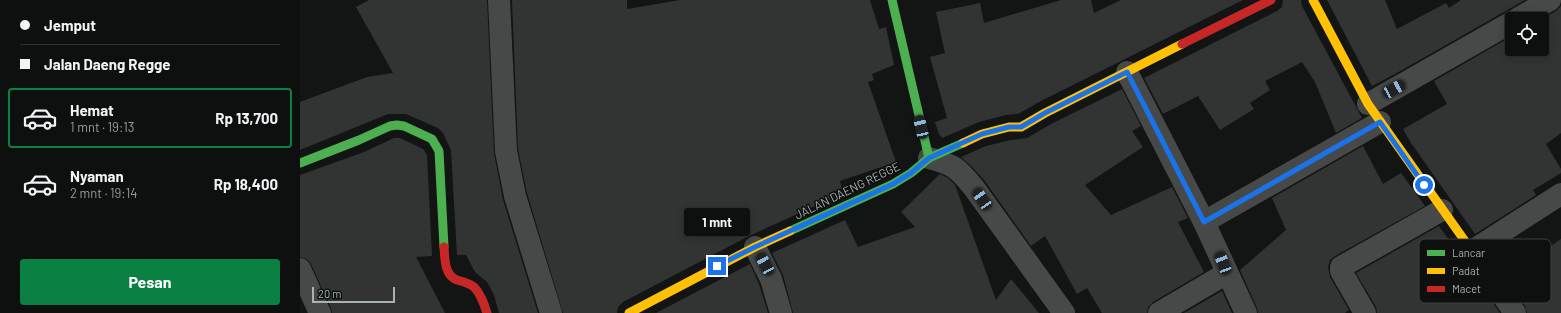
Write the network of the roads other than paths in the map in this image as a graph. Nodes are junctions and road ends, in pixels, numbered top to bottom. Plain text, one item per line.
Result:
1 (499, 0) edge
2 (892, 0) edge
3 (1271, 0) edge
4 (1313, 0) edge
5 (1550, 0) edge
6 (1529, 12) edge
7 (1505, 26) edge
8 (1127, 72) junction
9 (1368, 104) junction
10 (1380, 122) junction
11 (929, 158) junction
12 (300, 163) edge
13 (1561, 194) edge
14 (1442, 210) junction
15 (1204, 222) junction
16 (1463, 239) edge
17 (1492, 239) edge
18 (755, 247) junction
19 (300, 269) edge
20 (1227, 273) junction
21 (1508, 303) edge
22 (320, 313) edge
23 (487, 313) edge
24 (551, 313) edge
25 (629, 313) edge
26 (781, 313) edge
27 (1064, 313) edge
28 (1159, 313) edge
29 (1246, 313) edge
30 (1365, 313) edge
31 (1515, 313) edge

1 - 24 street
2 - 11 street
3 - 8 street, JALAN DAENG REGGE
4 - 9 street
5 - 6 street
7 - 9 street
8 - 11 street, JALAN DAENG REGGE
8 - 15 street
9 - 10 street
10 - 14 street
10 - 15 street
11 - 18 street, JALAN DAENG REGGE
11 - 27 street
12 - 23 street
13 - 17 street
14 - 16 street
14 - 30 street
15 - 20 street
18 - 25 street, JALAN DAENG REGGE
18 - 26 street
19 - 22 street
20 - 28 street
20 - 29 street
21 - 31 street

